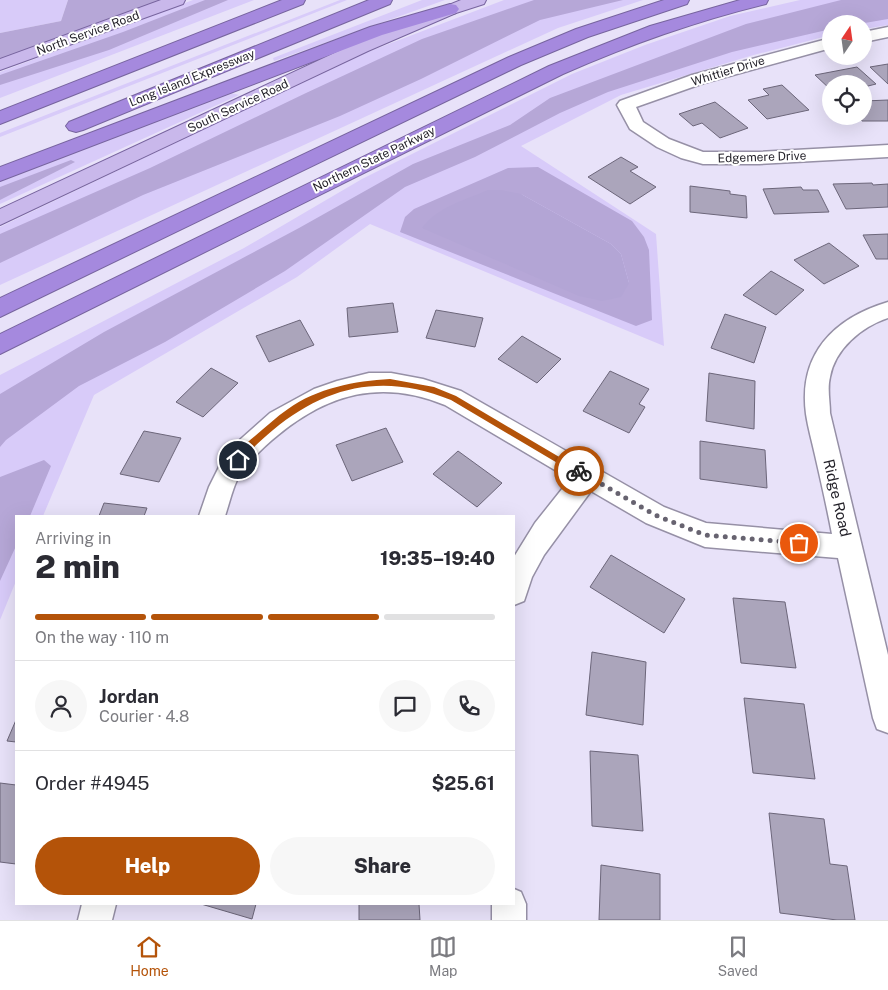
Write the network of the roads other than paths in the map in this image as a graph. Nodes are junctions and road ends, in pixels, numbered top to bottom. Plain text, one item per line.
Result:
1 (177, 0) edge
2 (297, 0) edge
3 (384, 0) edge
4 (478, 0) edge
5 (682, 0) edge
6 (760, 0) edge
7 (450, 9) junction
8 (888, 32) edge
9 (872, 35) edge
10 (822, 45) edge
11 (0, 65) edge
12 (626, 106) joint
13 (0, 118) edge
14 (888, 151) edge
15 (0, 157) edge
16 (0, 174) edge
17 (0, 218) edge
18 (0, 308) edge
19 (888, 310) edge
20 (0, 344) edge
21 (588, 476) junction
22 (212, 515) edge
23 (848, 547) junction
24 (515, 586) edge
25 (888, 718) edge
26 (99, 905) edge
27 (509, 905) edge
28 (95, 920) edge
29 (509, 920) edge

1 - 11 main road, North Service Road
2 - 13 highway
3 - 15 highway, Long Island Expressway
4 - 7 main road, South Service Road
5 - 18 highway, Northern State Parkway
6 - 20 highway, Northern State Parkway
7 - 16 highway
7 - 17 main road, South Service Road
8 - 9 street
10 - 12 street, Whittier Drive
12 - 14 street, Edgemere Drive
19 - 23 street, Ridge Road
21 - 22 street
21 - 23 street
21 - 24 street
23 - 25 street, Ridge Road
26 - 28 street
27 - 29 street

